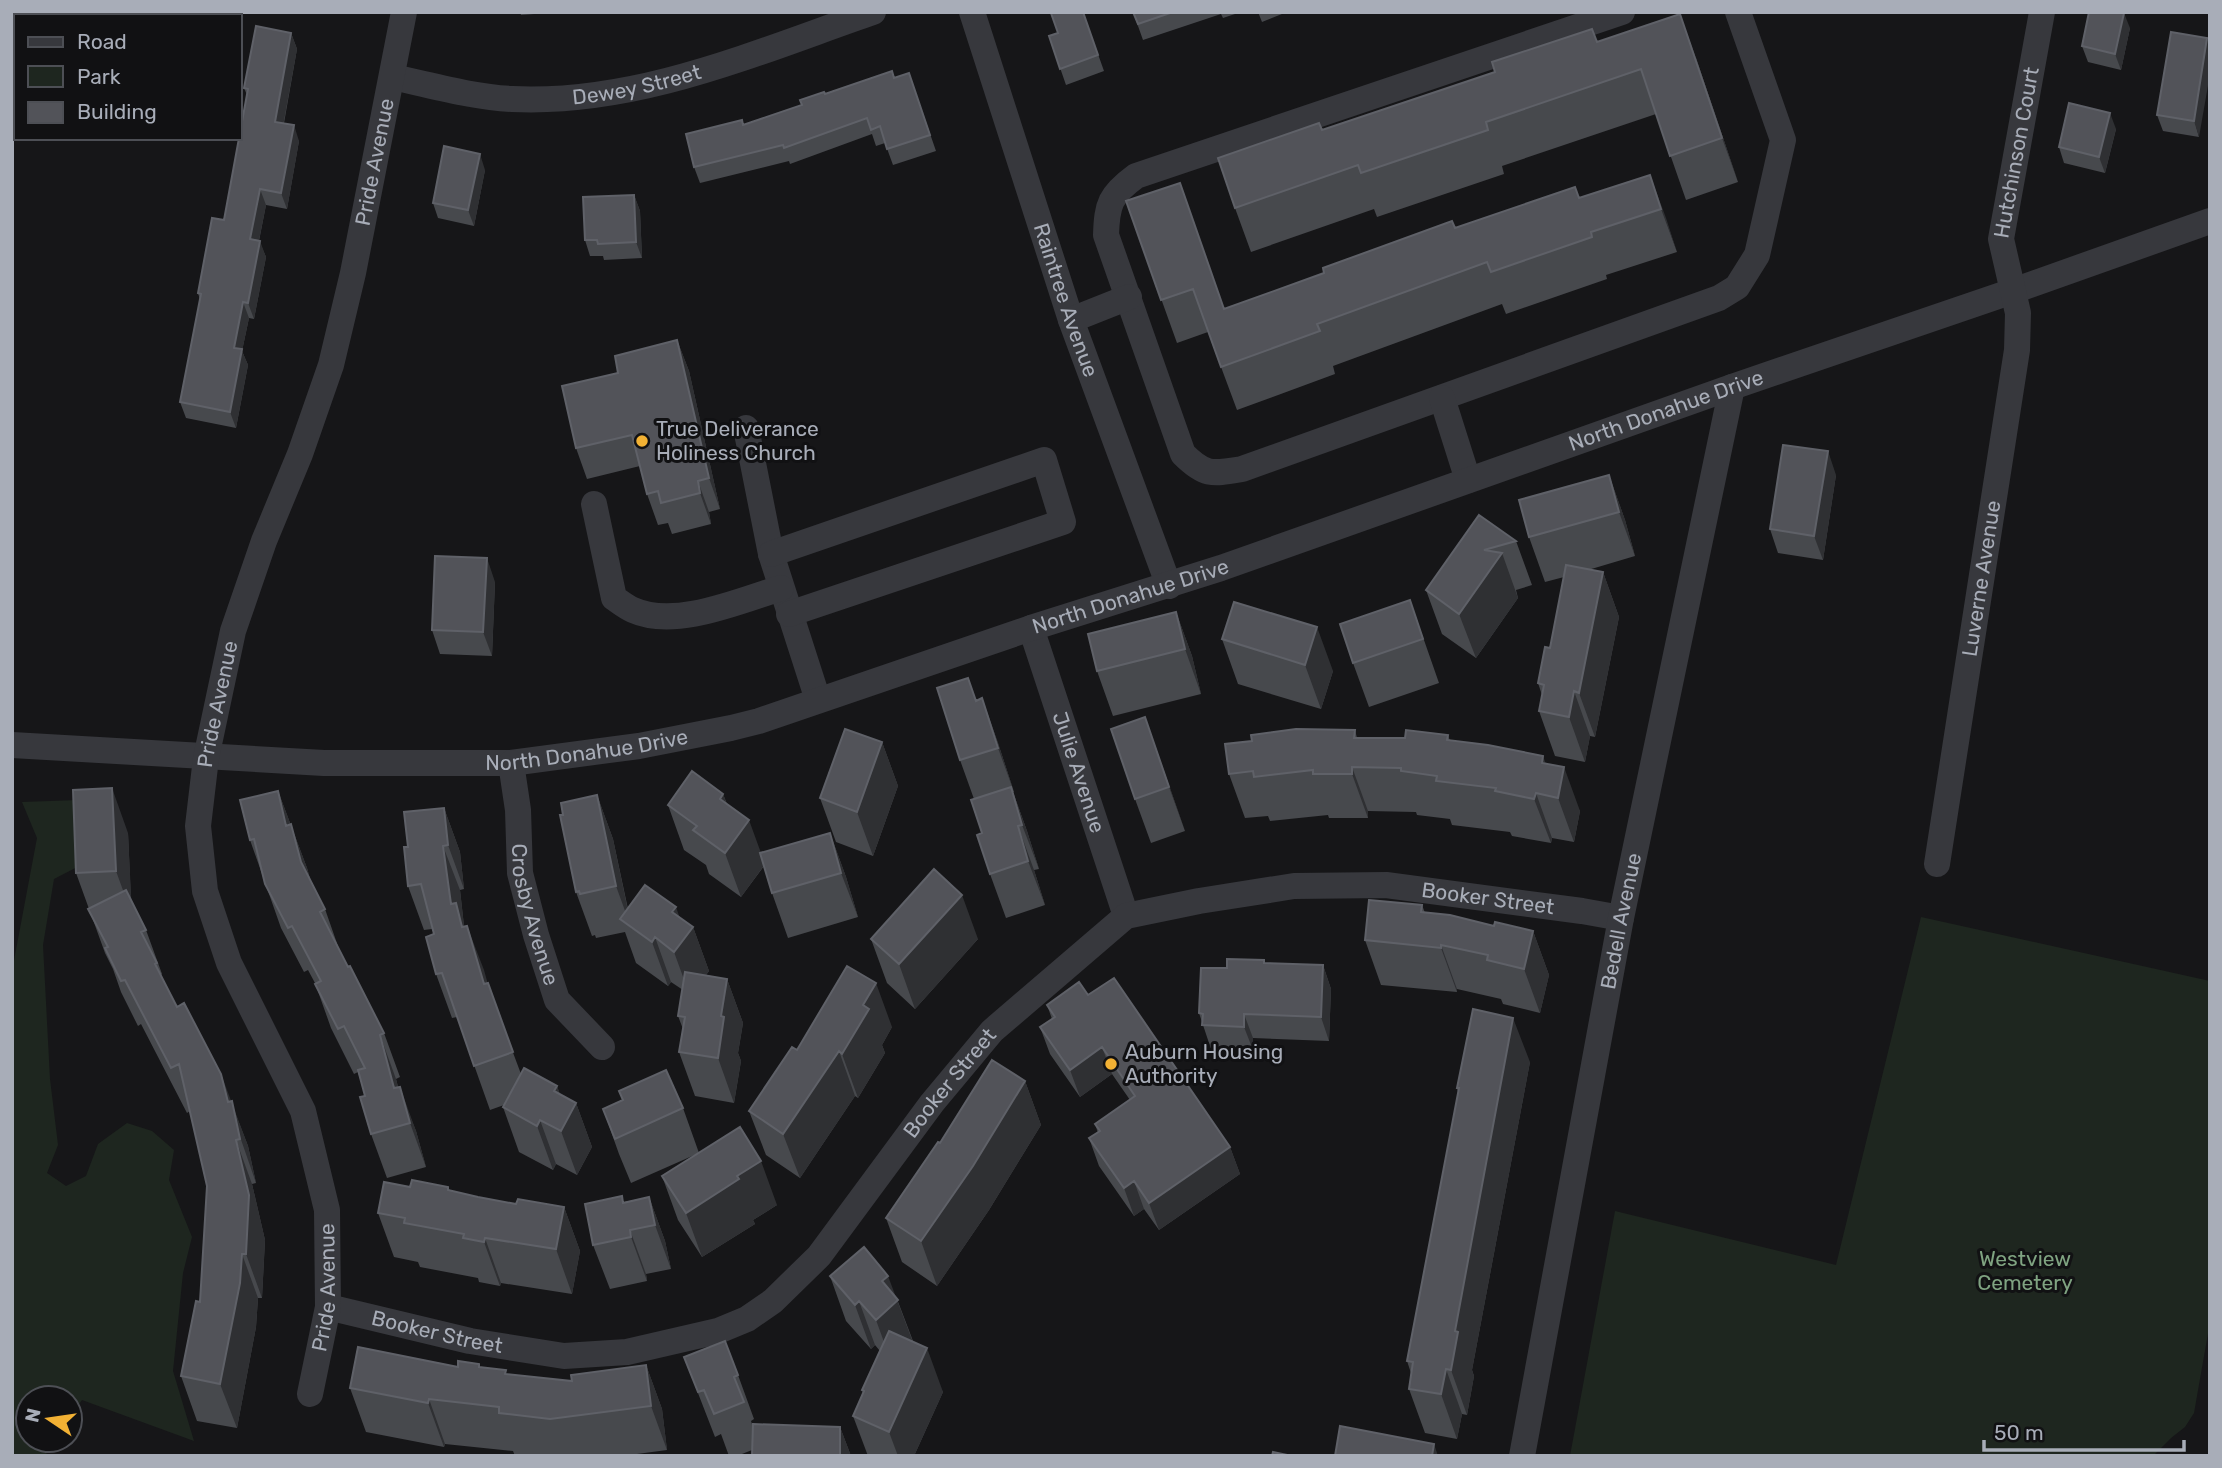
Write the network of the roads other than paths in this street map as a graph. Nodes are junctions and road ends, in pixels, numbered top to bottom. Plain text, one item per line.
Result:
1 (404, 12) edge
2 (873, 12) edge
3 (972, 12) edge
4 (1622, 12) edge
5 (1738, 12) edge
6 (2042, 12) edge
7 (392, 77) junction
8 (2210, 221) edge
9 (2012, 291) junction
10 (1129, 298) junction
11 (1071, 320) junction
12 (1732, 387) junction
13 (1442, 398) junction
14 (746, 428) dead end
15 (1468, 480) junction
16 (594, 505) dead end
17 (771, 554) junction
18 (1169, 586) junction
19 (781, 588) junction
20 (789, 614) junction
21 (1031, 628) junction
22 (818, 700) junction
23 (12, 745) edge
24 (206, 758) junction
25 (512, 763) junction
26 (1937, 864) dead end
27 (1126, 916) junction
28 (1621, 918) junction
29 (602, 1047) dead end
30 (328, 1307) junction
31 (310, 1394) dead end
32 (1522, 1456) edge

1 - 7 street, Pride Avenue
2 - 7 street, Dewey Street
3 - 11 street, Raintree Avenue
4 - 10 street
5 - 13 street
6 - 9 street, Hutchinson Court
7 - 24 street, Pride Avenue
8 - 9 street, North Donahue Drive
9 - 12 street, North Donahue Drive
9 - 26 street, Luverne Avenue
10 - 11 street
10 - 13 street
11 - 18 street, Raintree Avenue
12 - 15 street, North Donahue Drive
12 - 28 street, Bedell Avenue
13 - 15 street
14 - 17 street
15 - 18 street, North Donahue Drive
16 - 19 street
17 - 19 street
17 - 20 street
18 - 21 street, North Donahue Drive
19 - 20 street
20 - 22 street
21 - 22 street, North Donahue Drive
21 - 27 street, Julie Avenue
22 - 25 street, North Donahue Drive
23 - 24 street, North Donahue Drive
24 - 25 street, North Donahue Drive
24 - 30 street, Pride Avenue
25 - 29 street, Crosby Avenue
27 - 28 street, Booker Street
27 - 30 street, Booker Street
28 - 32 street, Bedell Avenue
30 - 31 street, Pride Avenue

